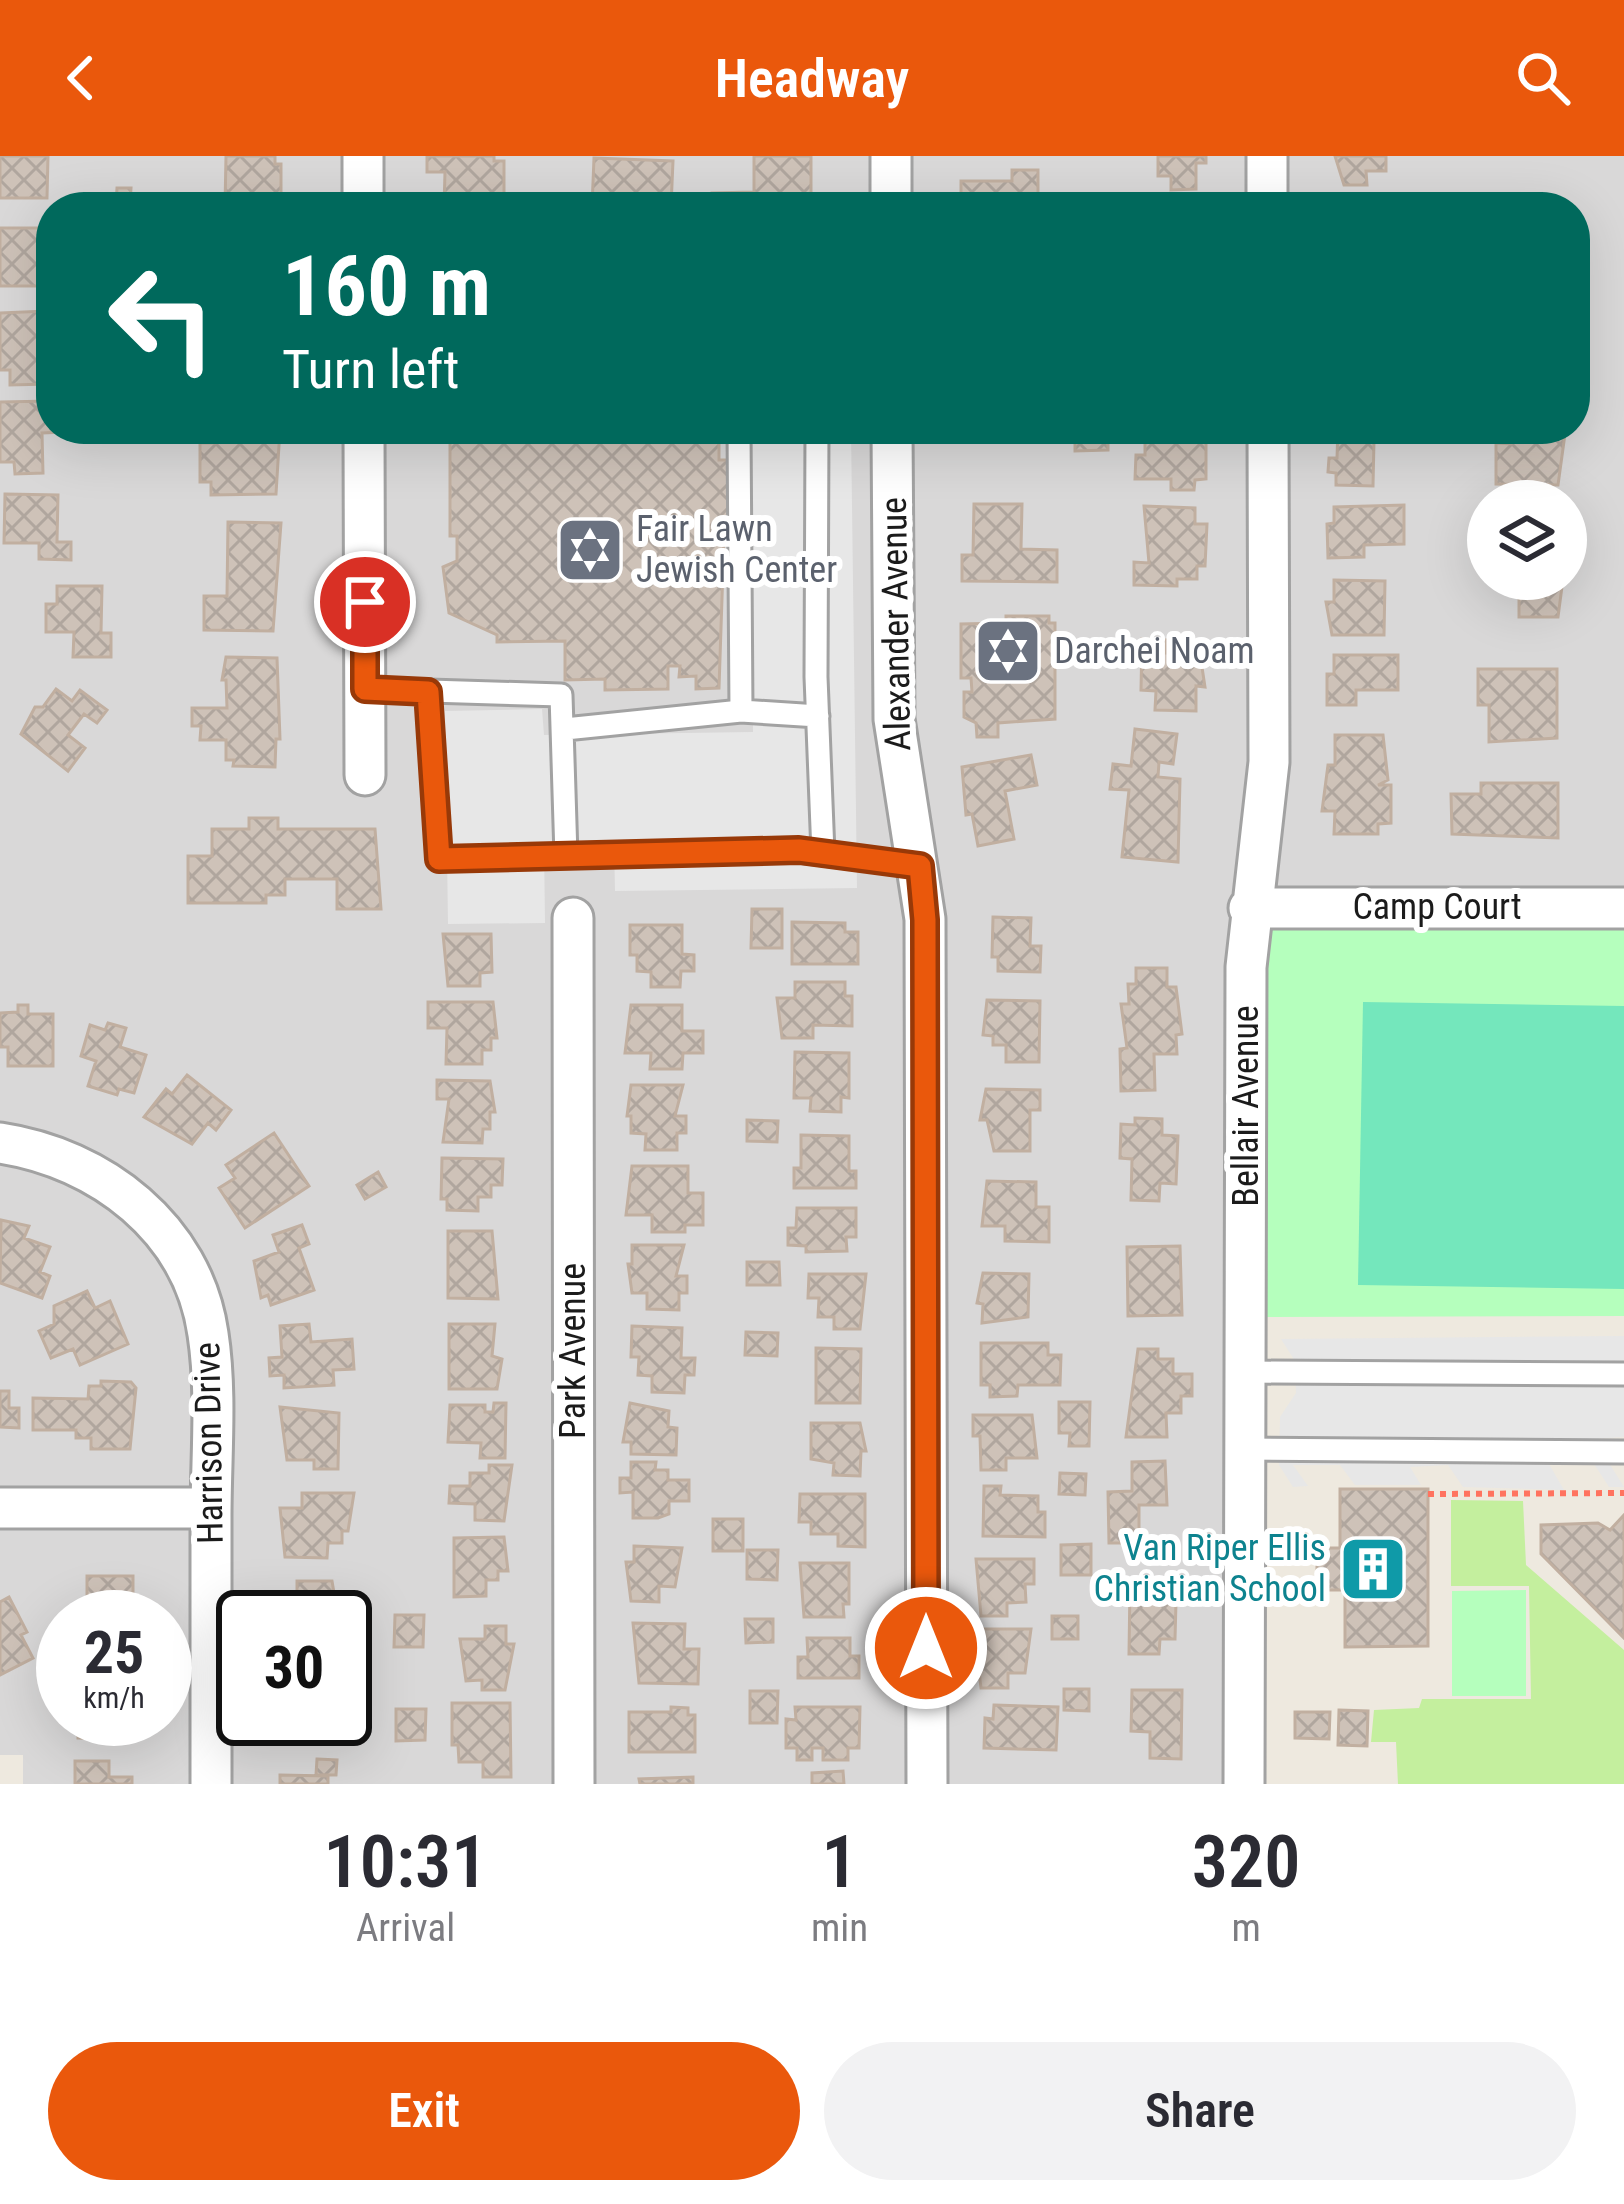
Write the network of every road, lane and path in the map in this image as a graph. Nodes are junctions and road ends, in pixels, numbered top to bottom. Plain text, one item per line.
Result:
1 (363, 156) edge
2 (891, 156) edge
3 (1267, 156) edge
4 (363, 192) edge
5 (891, 192) edge
6 (1267, 192) edge
7 (364, 444) edge
8 (739, 444) edge
9 (817, 444) edge
10 (892, 444) edge
11 (1268, 444) edge
12 (365, 689) junction
13 (428, 692) junction
14 (740, 711) junction
15 (818, 716) junction
16 (565, 729) junction
17 (365, 775) dead end
18 (823, 854) junction
19 (566, 856) junction
20 (920, 866) junction
21 (1250, 908) junction
22 (1624, 908) edge
23 (573, 918) dead end
24 (0, 1143) edge
25 (1248, 1372) junction
26 (1624, 1374) edge
27 (1248, 1449) junction
28 (1624, 1452) edge
29 (1624, 1493) edge
30 (1428, 1494) dead end
31 (0, 1508) edge
32 (211, 1508) junction
33 (211, 1784) edge
34 (574, 1784) edge
35 (926, 1784) edge
36 (1244, 1784) edge

1 - 4 street
2 - 5 street
3 - 6 street
7 - 12 street
8 - 14 lane
9 - 15 lane
10 - 20 street, Alexander Avenue
11 - 21 street, Bellair Avenue
12 - 13 lane
12 - 17 street
13 - 16 lane
13 - 19 lane
14 - 15 lane
14 - 16 lane
15 - 18 lane
16 - 19 lane
18 - 19 lane
18 - 20 lane
20 - 35 street, Alexander Avenue
21 - 22 street, Camp Court
21 - 25 street, Bellair Avenue
23 - 34 street, Park Avenue
24 - 32 street, Harrison Drive
25 - 26 lane
25 - 27 street, Bellair Avenue
27 - 28 lane
27 - 36 street, Bellair Avenue
29 - 30 path
31 - 32 street
32 - 33 street, Harrison Drive

